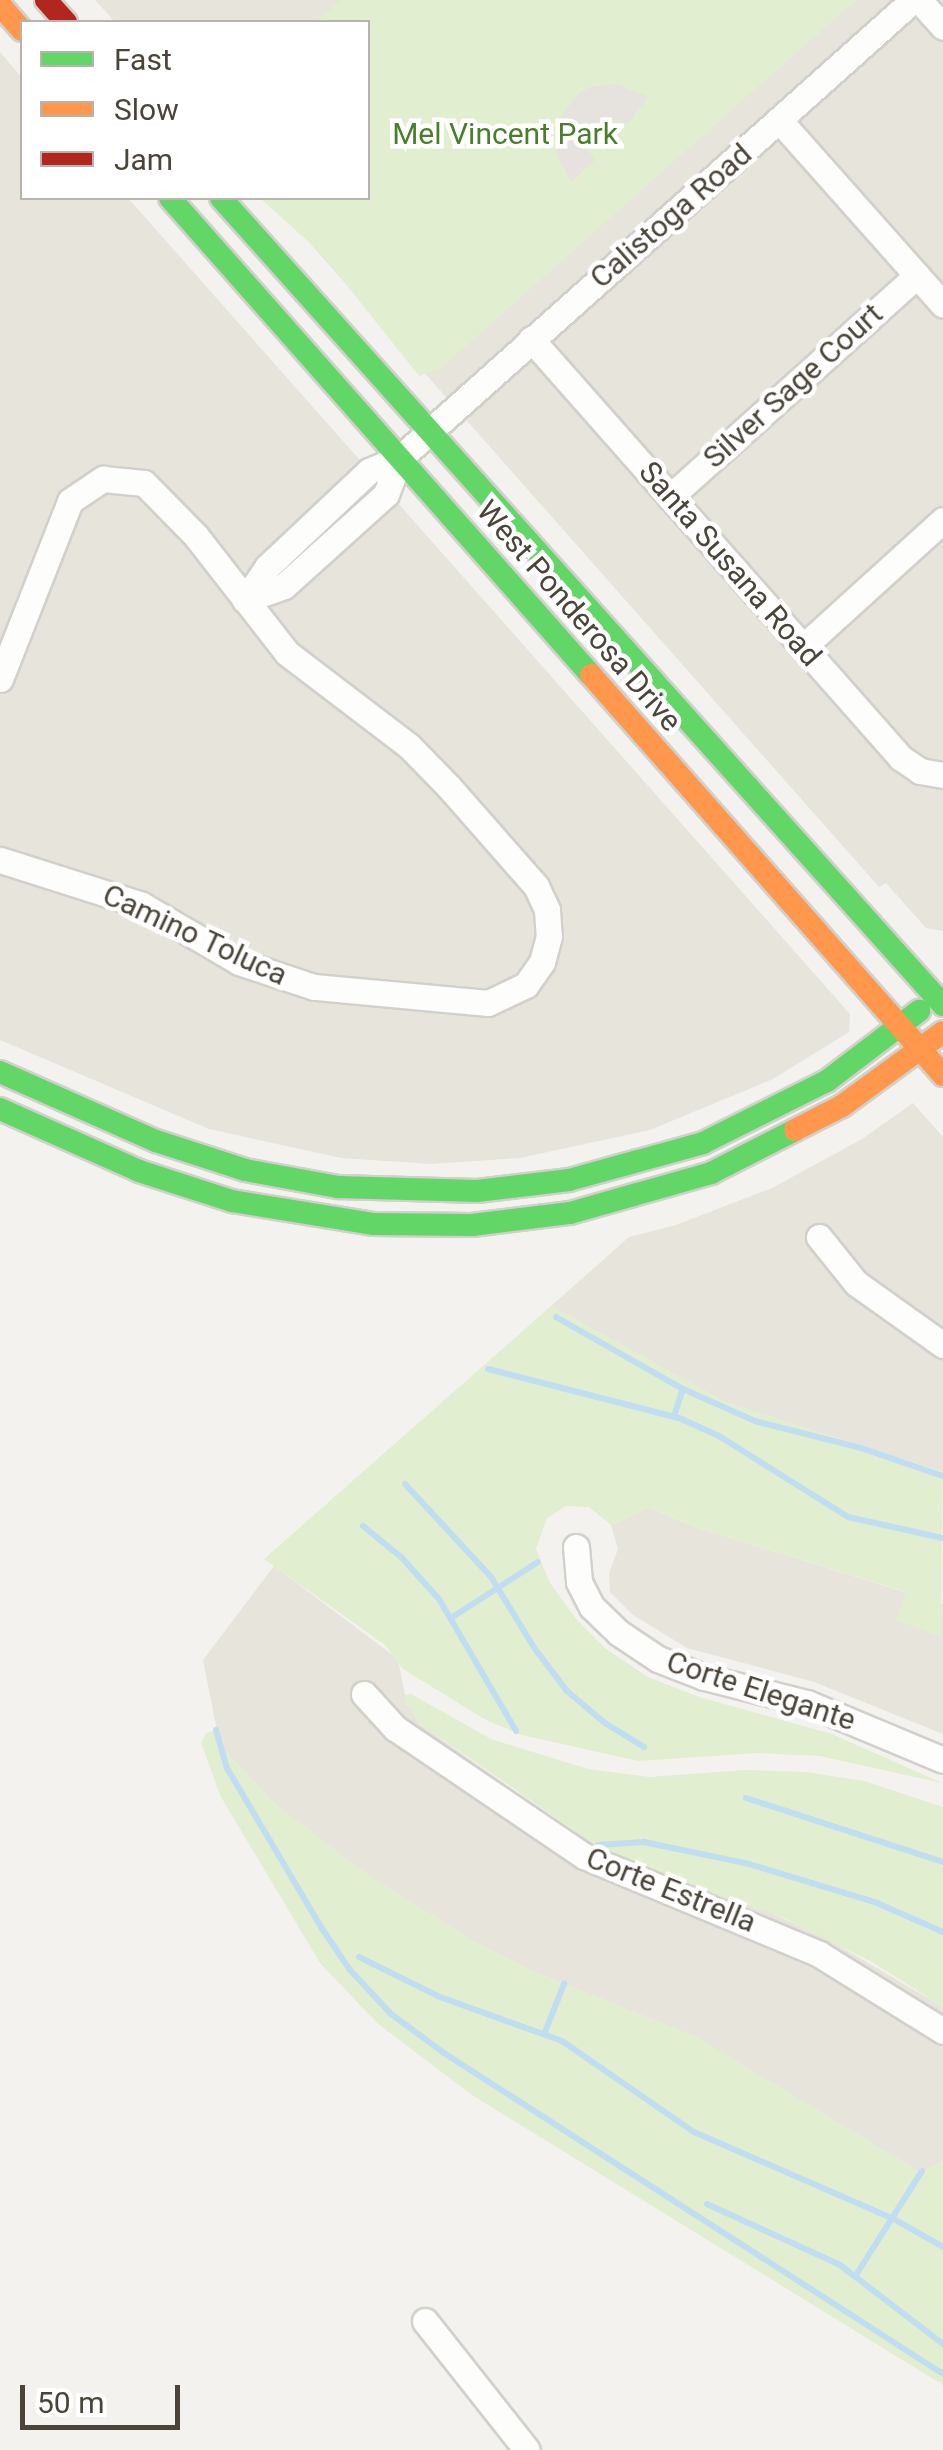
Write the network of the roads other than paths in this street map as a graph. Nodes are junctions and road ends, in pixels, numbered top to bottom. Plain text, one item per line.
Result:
1 (46, 0) edge
2 (916, 0) edge
3 (0, 5) edge
4 (64, 20) edge
5 (943, 27) edge
6 (20, 28) edge
7 (779, 120) junction
8 (172, 200) edge
9 (223, 200) edge
10 (917, 275) junction
11 (943, 305) edge
12 (532, 339) junction
13 (429, 432) junction
14 (400, 458) junction
15 (670, 497) junction
16 (943, 520) edge
17 (245, 600) junction
18 (803, 647) junction
19 (0, 679) edge
20 (940, 775) edge
21 (0, 860) edge
22 (939, 1001) edge
23 (900, 1026) junction
24 (943, 1032) edge
25 (921, 1050) junction
26 (0, 1072) edge
27 (943, 1074) edge
28 (0, 1109) edge
29 (819, 1237) dead end
30 (943, 1346) edge
31 (576, 1546) dead end
32 (364, 1694) dead end
33 (943, 1760) edge
34 (943, 2031) edge
35 (426, 2321) dead end
36 (526, 2450) edge

1 - 4 main road
2 - 5 street
2 - 7 street, Calistoga Road
3 - 6 main road
7 - 10 street
7 - 12 street, Calistoga Road
8 - 14 main road, West Ponderosa Drive
9 - 13 main road, West Ponderosa Drive
10 - 11 street
10 - 15 street, Silver Sage Court
12 - 13 street, Calistoga Road
12 - 15 street, Santa Susana Road
13 - 14 street, Calistoga Road
13 - 22 main road, West Ponderosa Drive
14 - 17 street, Calistoga Road
14 - 23 main road, West Ponderosa Drive
15 - 18 street, Santa Susana Road
16 - 18 street
17 - 19 street
17 - 21 street, Camino Toluca
18 - 20 street, Santa Susana Road
22 - 23 main road
23 - 25 main road, West Ponderosa Drive
23 - 26 main road
24 - 25 main road
25 - 27 main road, West Ponderosa Drive
25 - 28 main road
29 - 30 street
31 - 33 street, Corte Elegante
32 - 34 street, Corte Estrella
35 - 36 street

